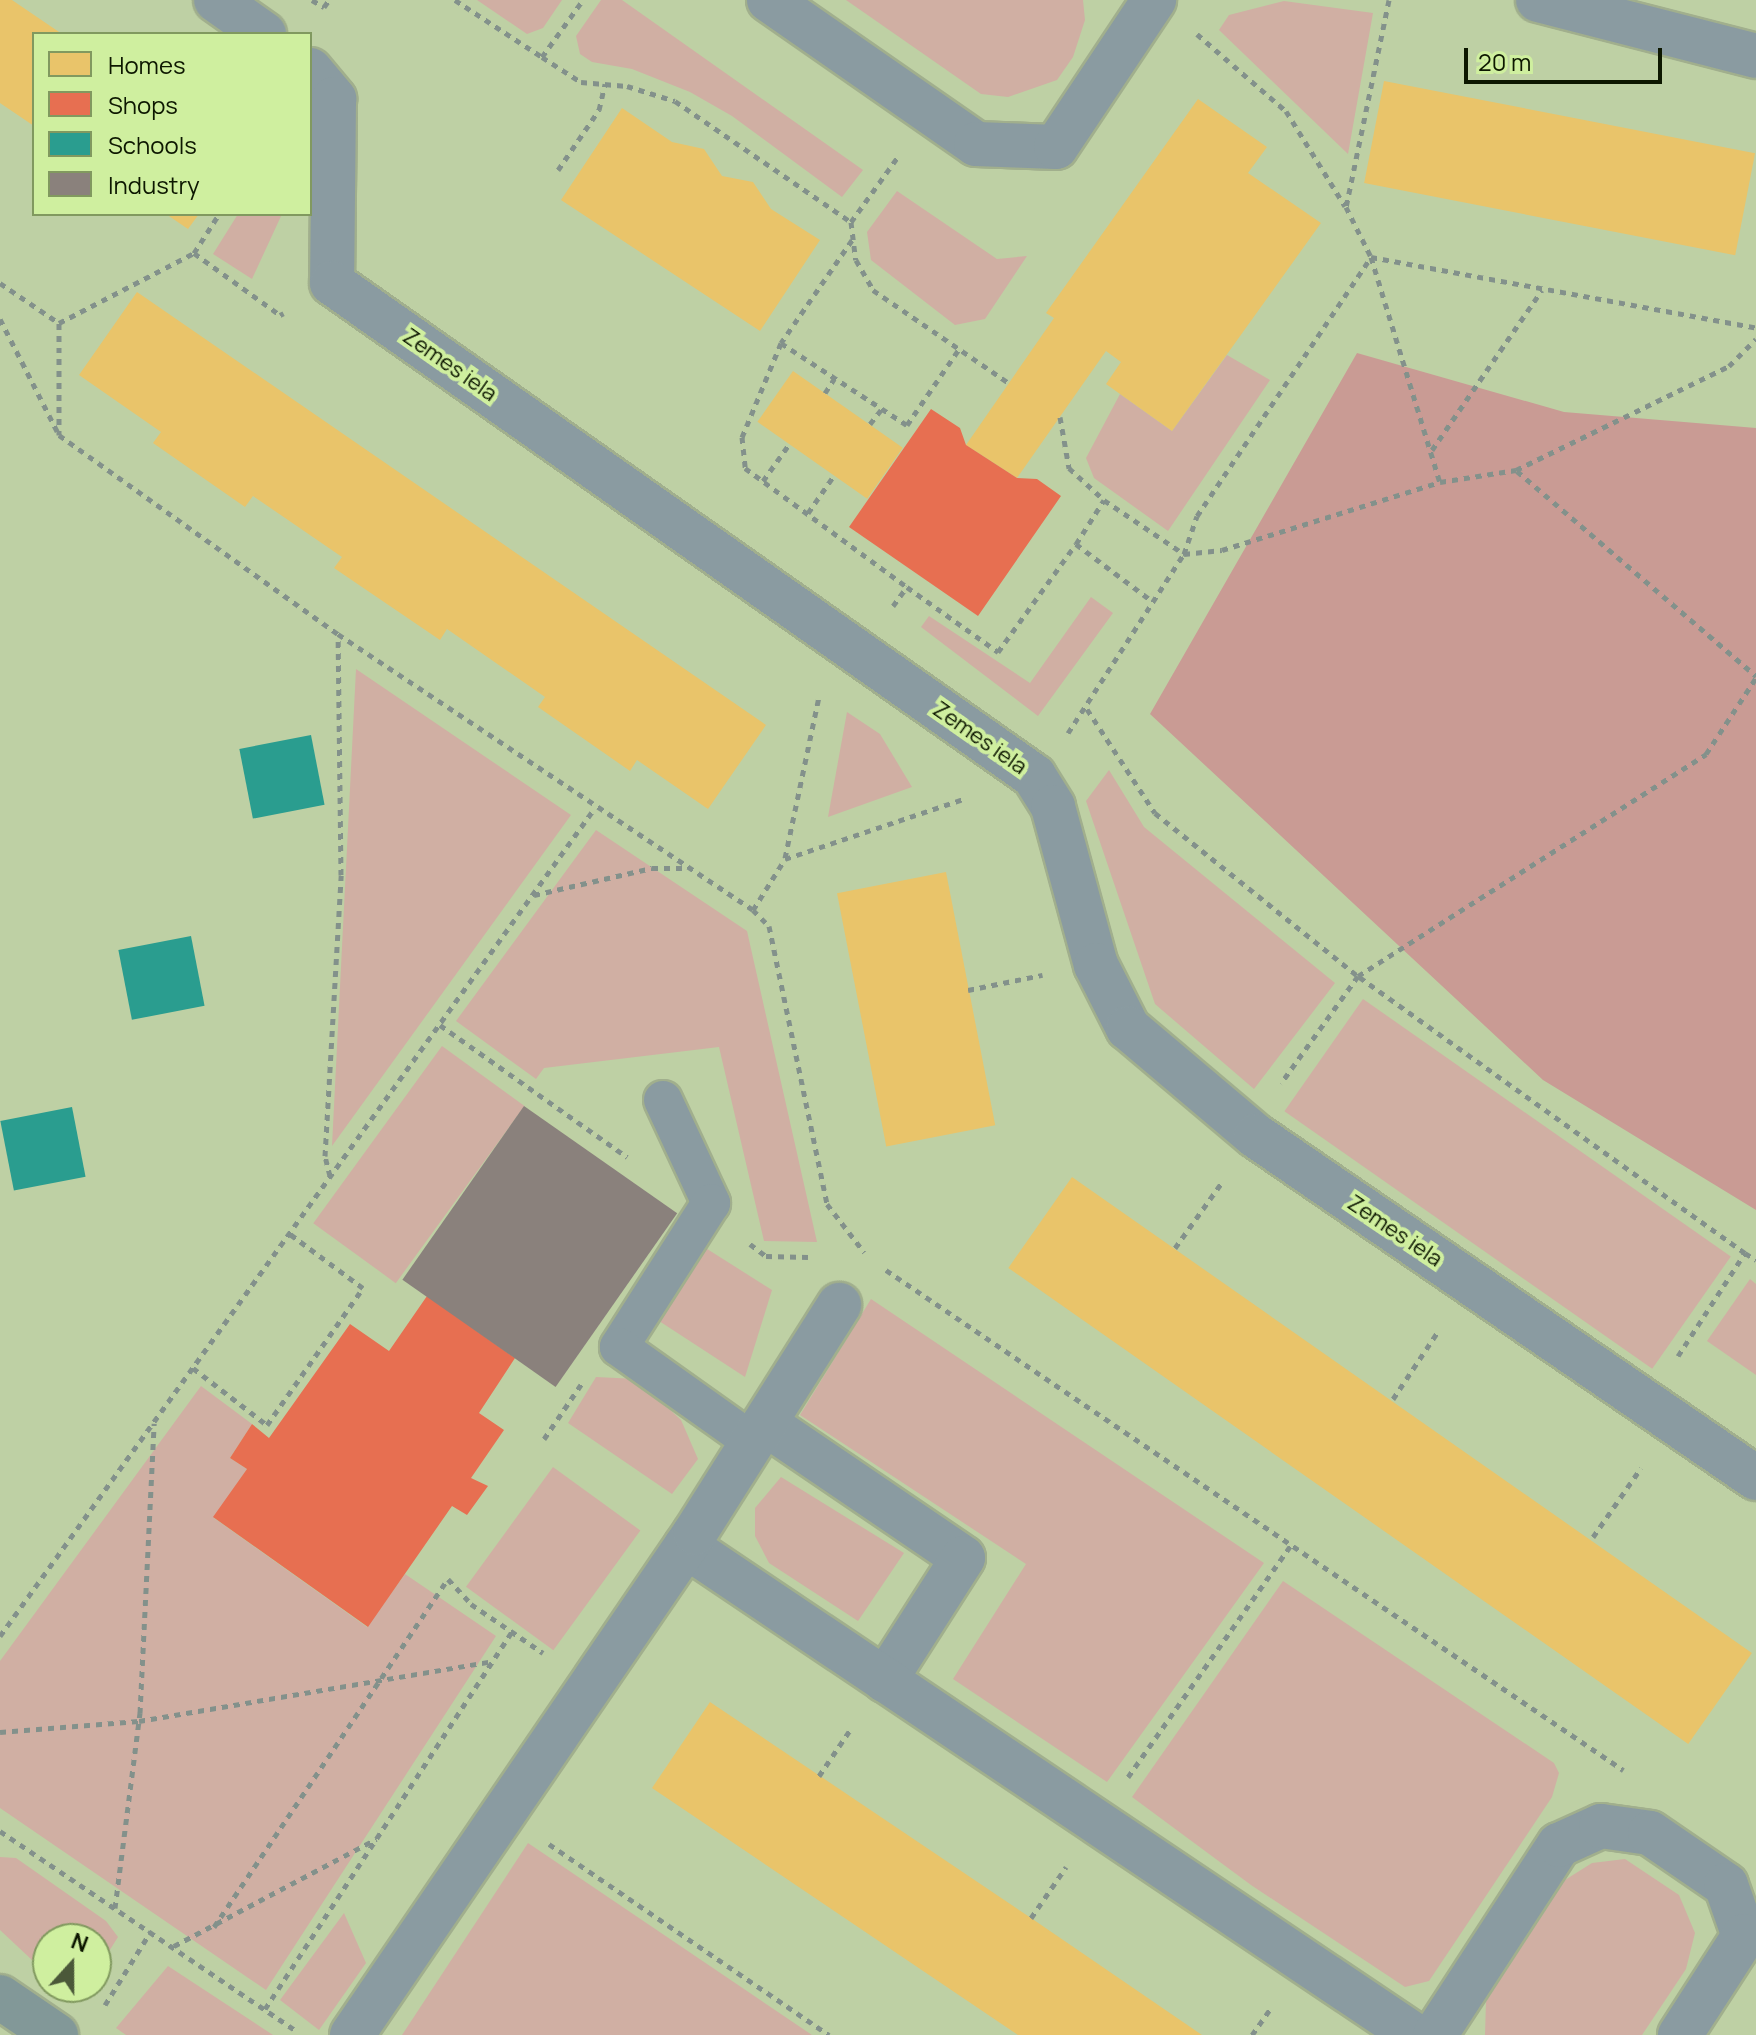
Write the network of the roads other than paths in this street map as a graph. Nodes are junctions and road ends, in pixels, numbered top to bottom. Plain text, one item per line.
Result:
1 (216, 0) edge
2 (769, 0) edge
3 (1154, 0) edge
4 (1538, 0) edge
5 (261, 32) edge
6 (1756, 56) edge
7 (312, 72) edge
8 (663, 1100) dead end
9 (839, 1305) road end
10 (760, 1433) junction
11 (1756, 1478) edge
12 (686, 1546) junction
13 (885, 1680) junction
14 (0, 1997) edge
15 (56, 2035) edge
16 (352, 2035) edge
17 (1414, 2035) edge
18 (1435, 2035) edge
19 (1680, 2035) edge

1 - 5 street
2 - 3 street
4 - 6 street
7 - 11 street, Zemes iela
8 - 10 lane
9 - 10 street
10 - 12 street
10 - 13 street
12 - 13 street
12 - 16 street
13 - 17 street
14 - 15 street
18 - 19 street

